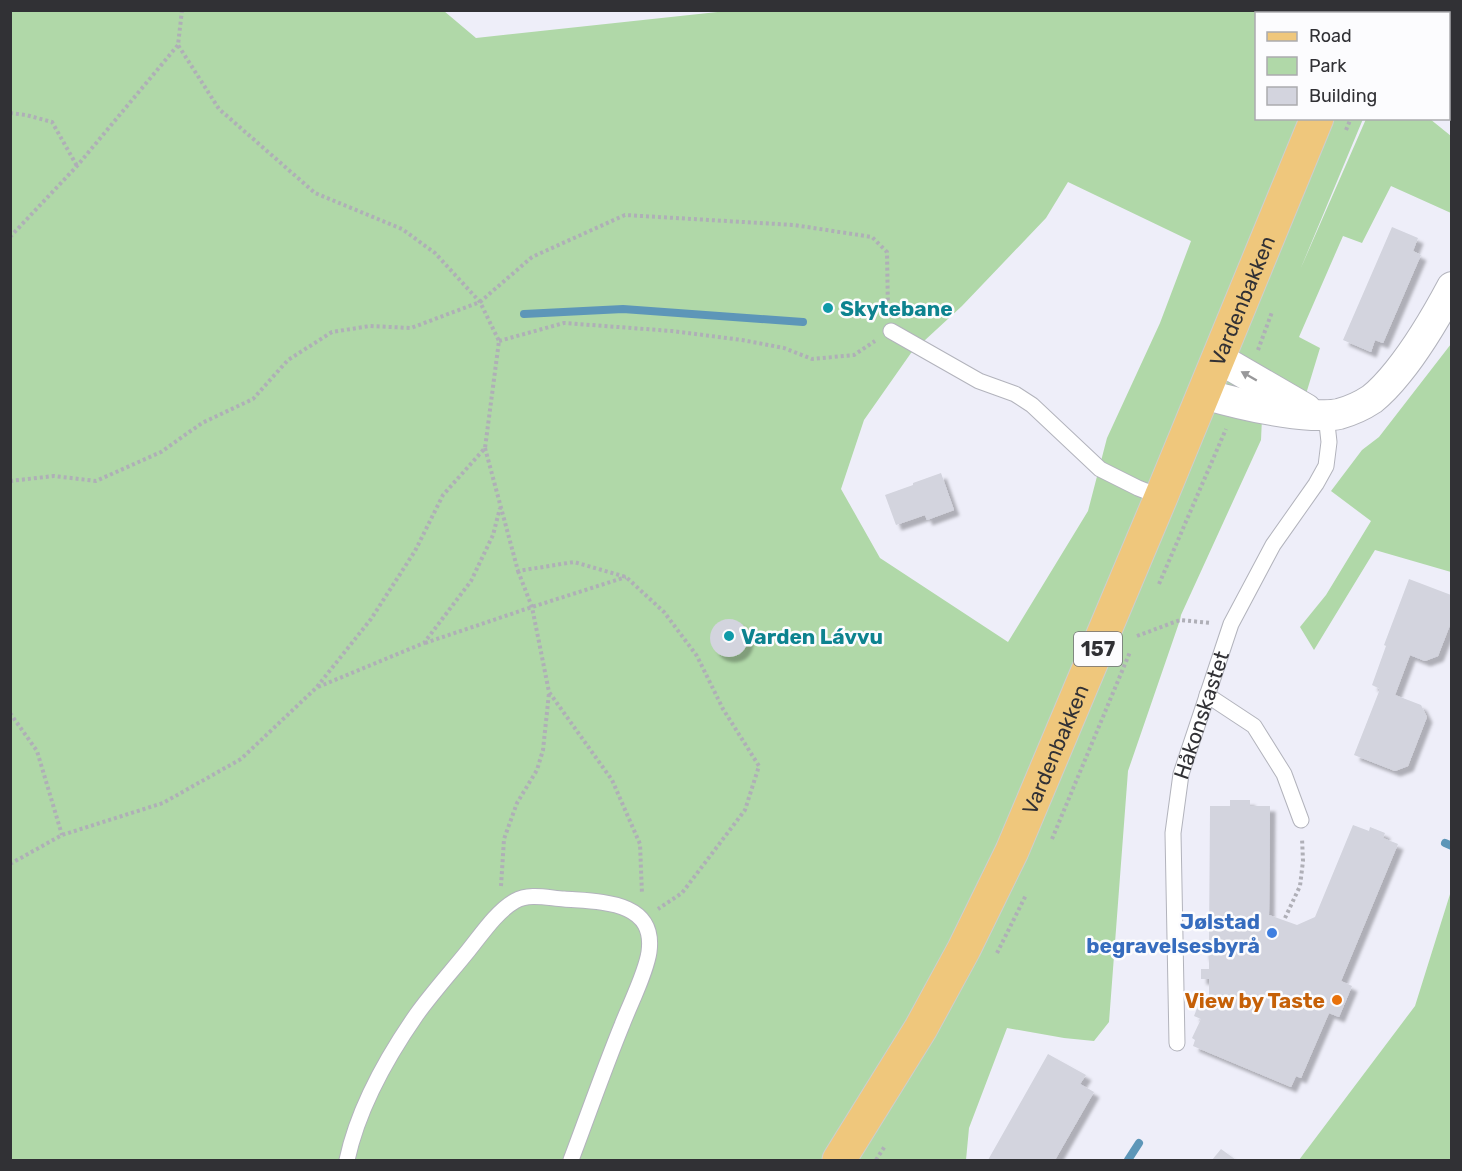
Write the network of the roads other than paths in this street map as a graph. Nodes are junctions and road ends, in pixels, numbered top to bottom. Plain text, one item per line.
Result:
1 (1316, 120) edge
2 (1452, 287) edge
3 (891, 331) road end
4 (1218, 358) junction
5 (1204, 394) junction
6 (1321, 415) junction
7 (1161, 497) junction
8 (1207, 695) junction
9 (1301, 820) road end
10 (1177, 1043) dead end
11 (347, 1161) edge
12 (571, 1161) edge
13 (839, 1161) edge

1 - 4 main road, Vardenbakken / 157
2 - 6 street
3 - 7 lane
4 - 5 main road, Vardenbakken / 157
6 -> 4 street
5 - 6 street
5 - 7 main road, Vardenbakken / 157
6 - 8 lane, Håkonskastet
7 - 13 main road, Vardenbakken / 157
8 - 9 lane
8 - 10 lane, Håkonskastet
11 - 12 lane

